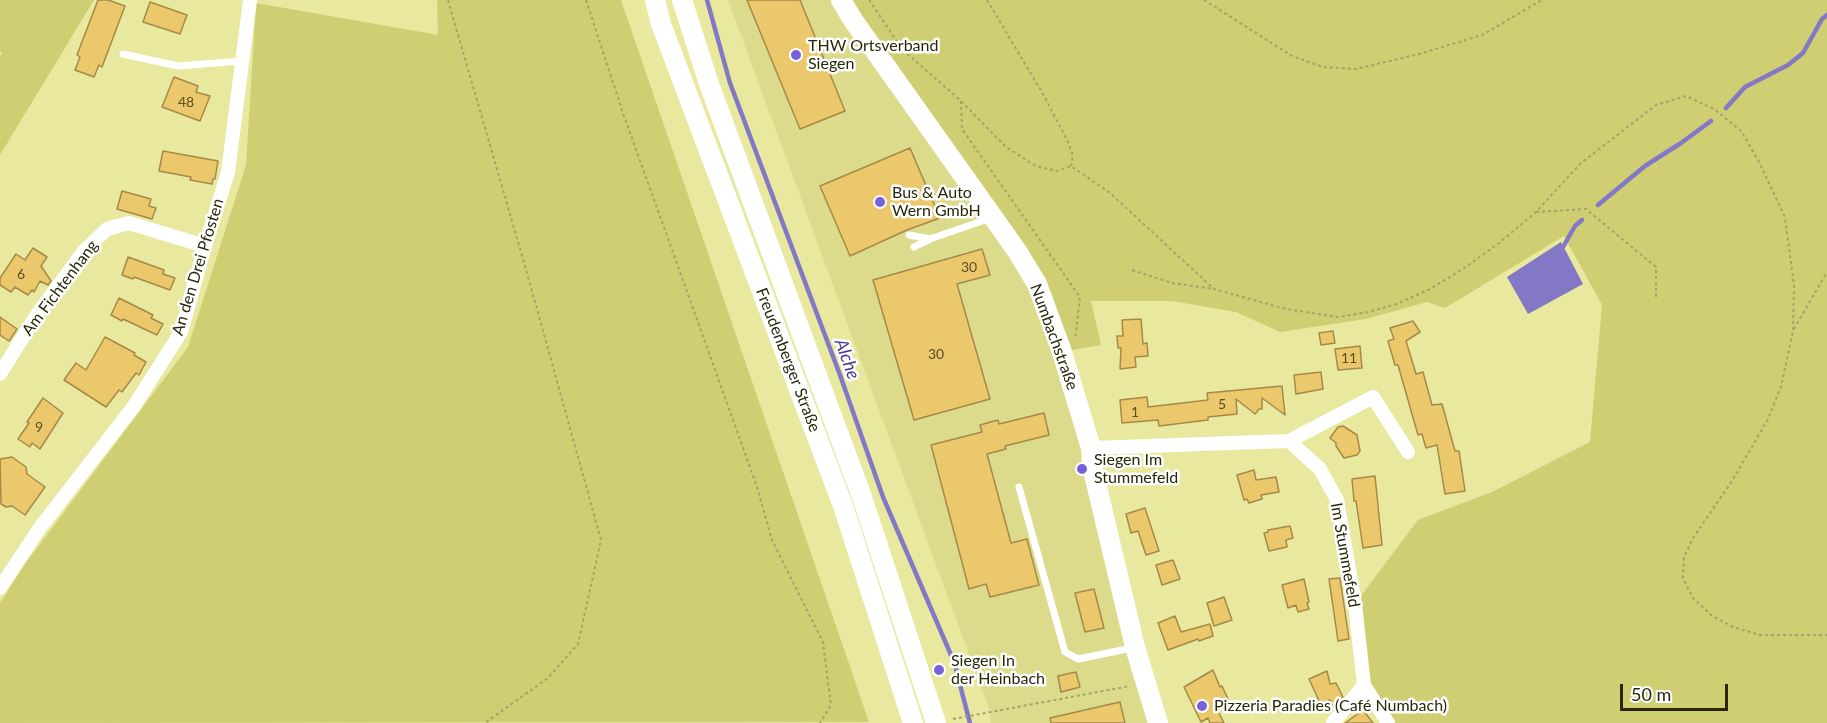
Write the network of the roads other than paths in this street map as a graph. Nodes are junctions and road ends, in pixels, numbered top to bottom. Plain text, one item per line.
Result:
1 (250, 0) edge
2 (655, 0) edge
3 (682, 0) edge
4 (841, 0) edge
5 (123, 54) dead end
6 (242, 61) junction
7 (993, 217) junction
8 (909, 235) dead end
9 (930, 238) junction
10 (205, 246) junction
11 (914, 247) dead end
12 (0, 374) edge
13 (1289, 441) junction
14 (1091, 448) junction
15 (1408, 452) dead end
16 (1019, 487) dead end
17 (0, 588) edge
18 (1134, 647) junction
19 (1364, 685) junction
20 (913, 723) edge
21 (936, 723) edge
22 (1158, 723) edge
23 (1333, 723) edge
24 (1388, 723) edge

1 - 6 street, An den Drei Pfosten
2 - 20 main road, Freudenberger Straße
3 - 21 main road, Freudenberger Straße
4 - 7 main road, Numbachstraße
5 - 6 lane
6 - 10 street, An den Drei Pfosten
7 - 9 lane
7 - 14 main road, Numbachstraße
8 - 9 lane
9 - 11 lane
10 - 12 street, Am Fichtenhang
10 - 17 street, An den Drei Pfosten
13 - 14 street
13 - 15 street
13 - 19 street, Im Stummefeld
14 - 18 main road, Numbachstraße
16 - 18 lane
18 - 22 main road, Numbachstraße
19 - 23 street
19 - 24 street, Im Stummefeld

